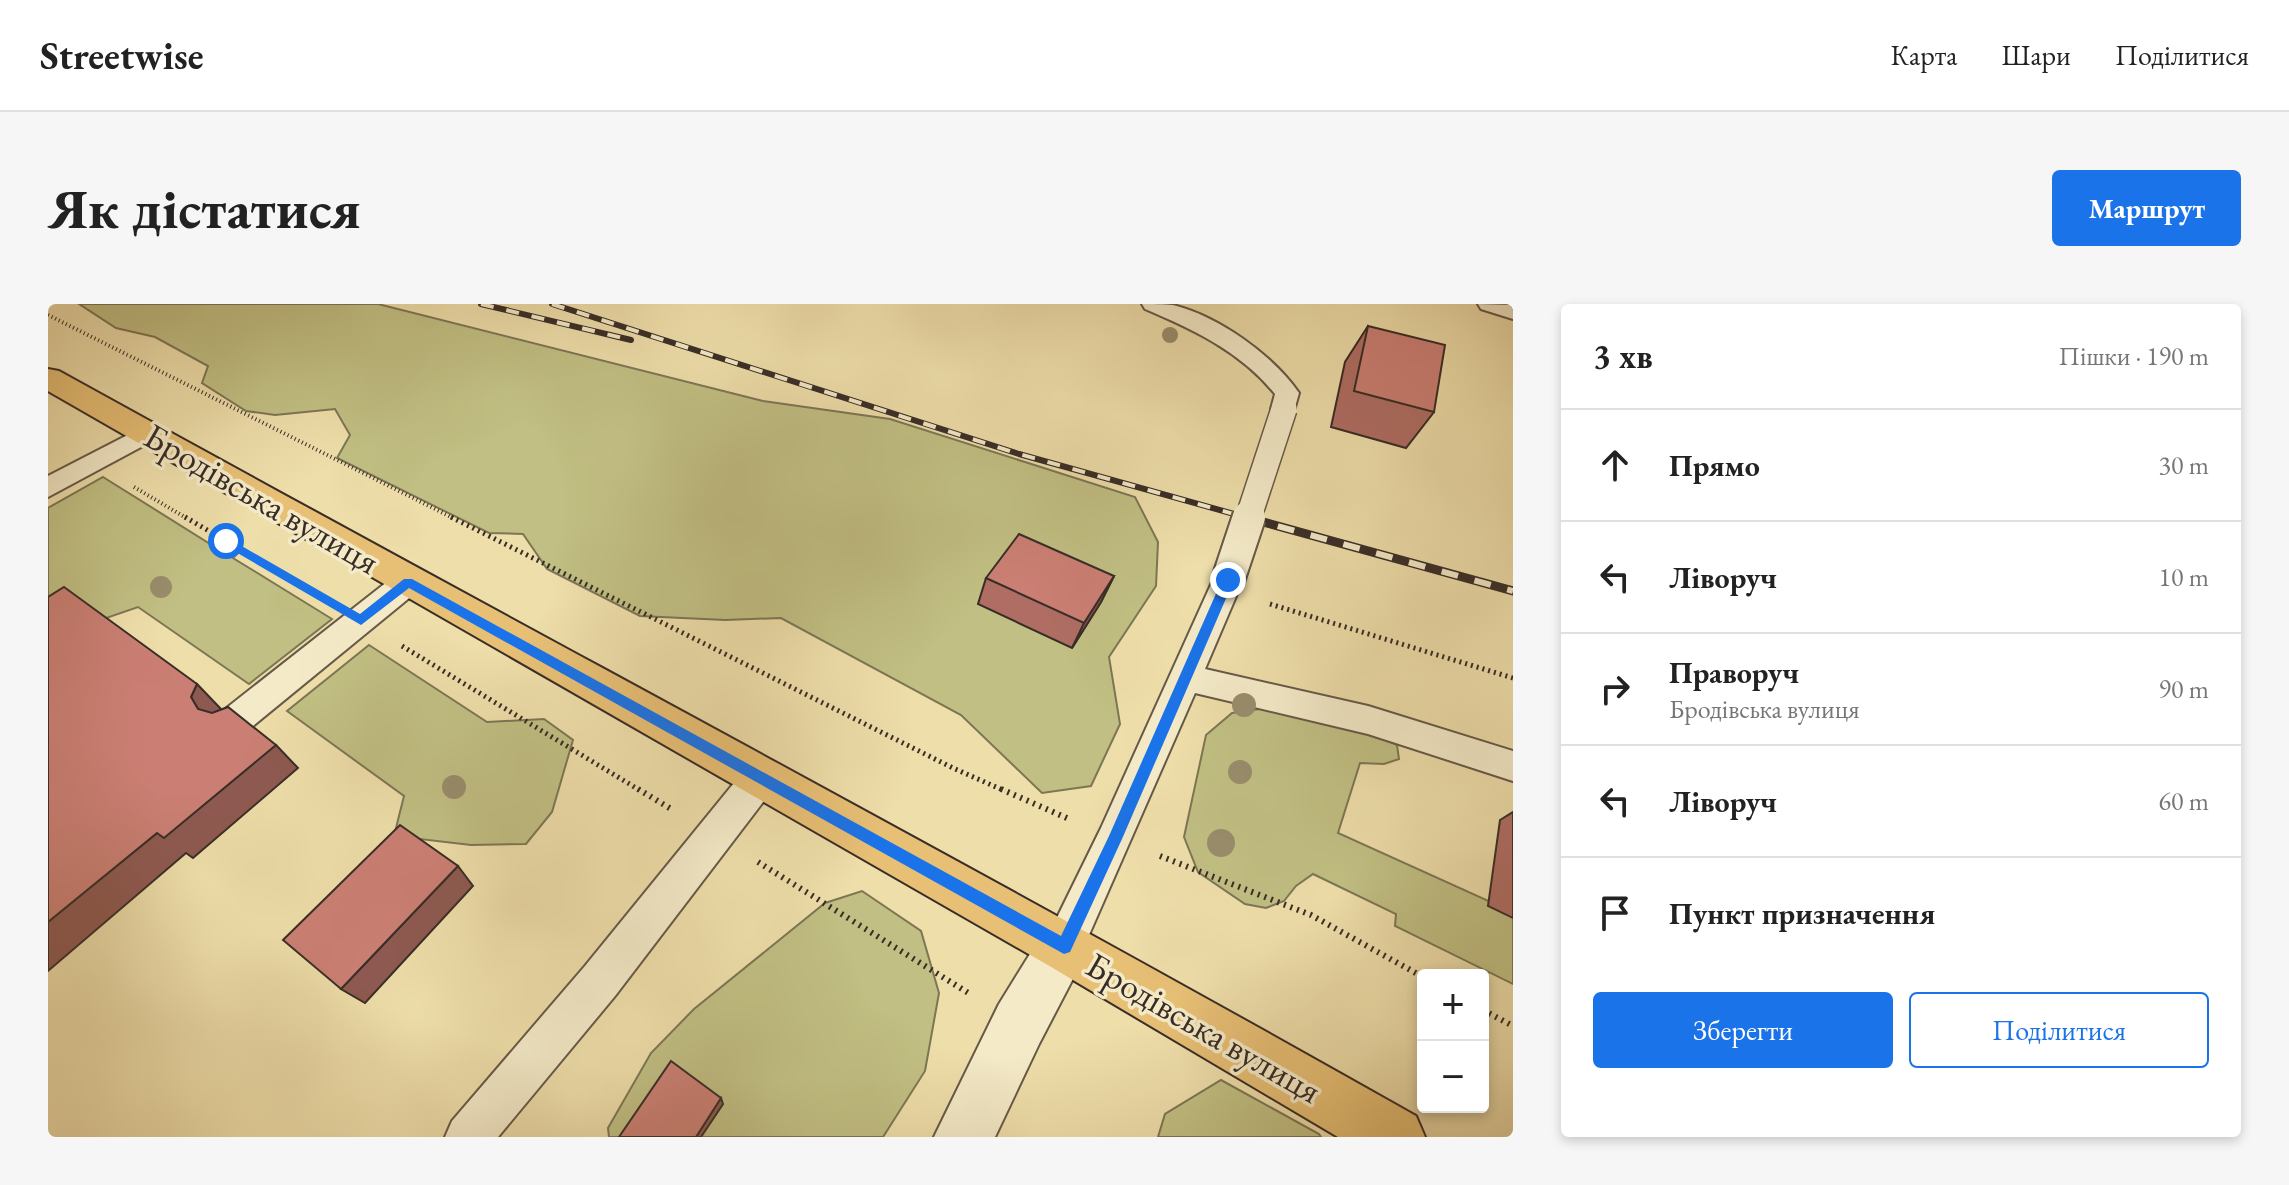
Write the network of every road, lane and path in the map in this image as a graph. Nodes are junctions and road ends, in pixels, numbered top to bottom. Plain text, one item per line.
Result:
1 (1153, 304) edge
2 (1489, 304) edge
3 (1513, 312) edge
4 (48, 315) edge
5 (52, 383) edge
6 (147, 433) junction
7 (92, 463) junction
8 (48, 488) edge
9 (408, 582) junction
10 (1226, 585) junction
11 (361, 620) junction
12 (1185, 678) junction
13 (1513, 678) edge
14 (236, 720) edge
15 (1513, 766) edge
16 (760, 778) junction
17 (715, 835) junction
18 (1115, 839) junction
19 (1064, 946) junction
20 (1417, 974) edge
21 (1489, 1013) edge
22 (1019, 1024) junction
23 (1513, 1026) edge
24 (468, 1137) edge
25 (964, 1137) edge
26 (1395, 1137) edge

1 - 10 lane, bridge
2 - 3 lane
4 - 18 path
5 - 6 main road, Бродівська вулиця
6 - 7 lane
6 - 9 main road, Бродівська вулиця
7 - 8 lane
7 - 11 path
9 - 11 lane
9 - 16 main road, Бродівська вулиця
10 - 12 lane
10 - 13 path
11 - 14 lane
11 - 17 path
12 - 15 lane
12 - 18 lane
16 - 17 lane
16 - 19 main road, Бродівська вулиця
17 - 22 path
17 - 24 lane
18 - 19 lane
18 - 20 path
19 - 22 street
19 - 26 main road, Бродівська вулиця
21 - 23 path
22 - 25 street

